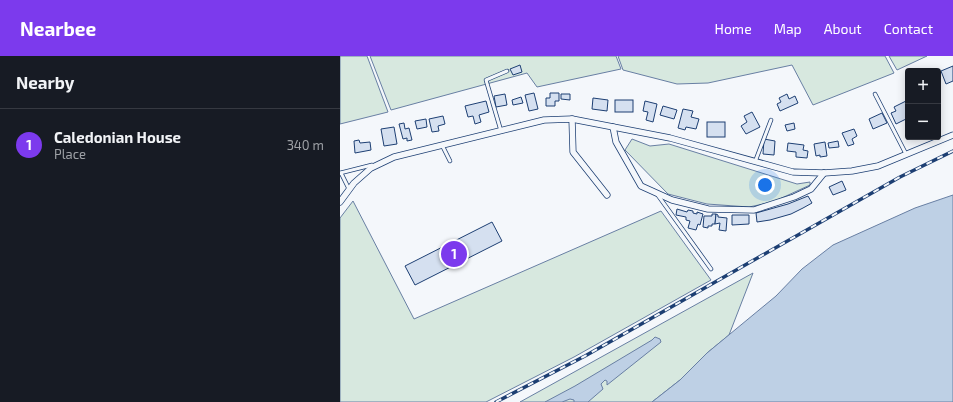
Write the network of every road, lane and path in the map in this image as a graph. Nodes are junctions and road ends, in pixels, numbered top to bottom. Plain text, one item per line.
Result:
1 (507, 71) dead end
2 (875, 94) dead end
3 (572, 119) junction
4 (771, 120) dead end
5 (613, 127) junction
6 (501, 131) junction
7 (953, 134) edge
8 (941, 138) edge
9 (934, 140) edge
10 (442, 145) junction
11 (906, 154) junction
12 (450, 161) dead end
13 (755, 162) junction
14 (381, 163) junction
15 (341, 173) edge
16 (824, 173) junction
17 (349, 190) junction
18 (656, 193) junction
19 (607, 195) dead end
20 (340, 202) edge
21 (711, 269) dead end

1 - 6 lane
2 - 11 lane
3 - 5 street
3 - 6 street
3 - 19 street
4 - 13 lane
5 - 13 street
5 - 18 street
6 - 10 street
7 - 8 street
9 - 11 street
10 - 12 lane
10 - 14 street
11 - 16 street
13 - 16 street
14 - 15 lane
14 - 17 street
15 - 17 lane
16 - 18 street
17 - 20 street
18 - 21 lane

